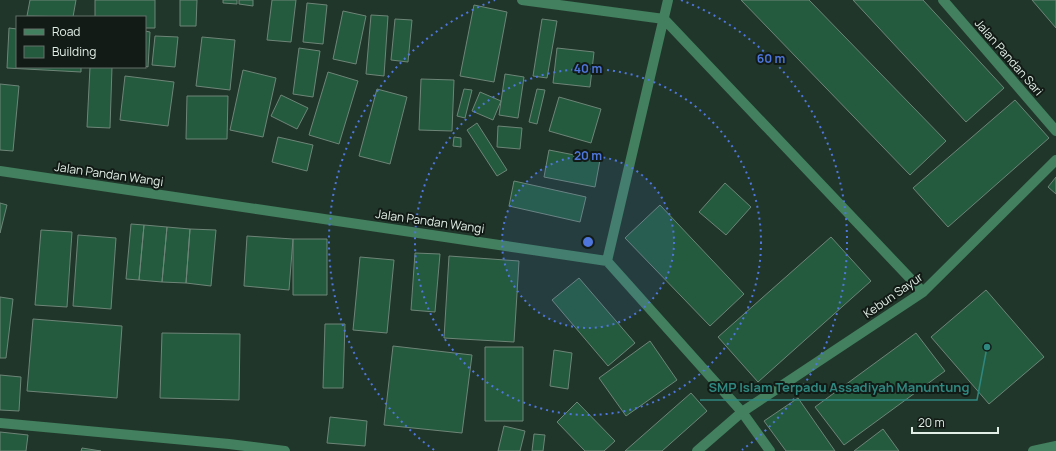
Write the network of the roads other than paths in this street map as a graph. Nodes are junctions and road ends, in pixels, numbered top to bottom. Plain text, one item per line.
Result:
1 (522, 0) edge
2 (668, 0) edge
3 (943, 0) edge
4 (664, 19) junction
5 (1056, 131) edge
6 (1056, 160) edge
7 (0, 171) edge
8 (607, 261) junction
9 (924, 292) junction
10 (742, 412) junction
11 (0, 423) edge
12 (1056, 446) edge
13 (285, 451) edge
14 (697, 451) edge
15 (770, 451) edge
16 (1033, 451) edge

1 - 4 street
2 - 4 street
3 - 5 street, Jalan Pandan Sari
4 - 8 street
4 - 9 street
6 - 9 street, Kebun Sayur
7 - 8 street, Jalan Pandan Wangi
8 - 10 street
9 - 10 street, Kebun Sayur
10 - 14 street, Kebun Sayur
10 - 15 street
11 - 13 street
12 - 16 street

